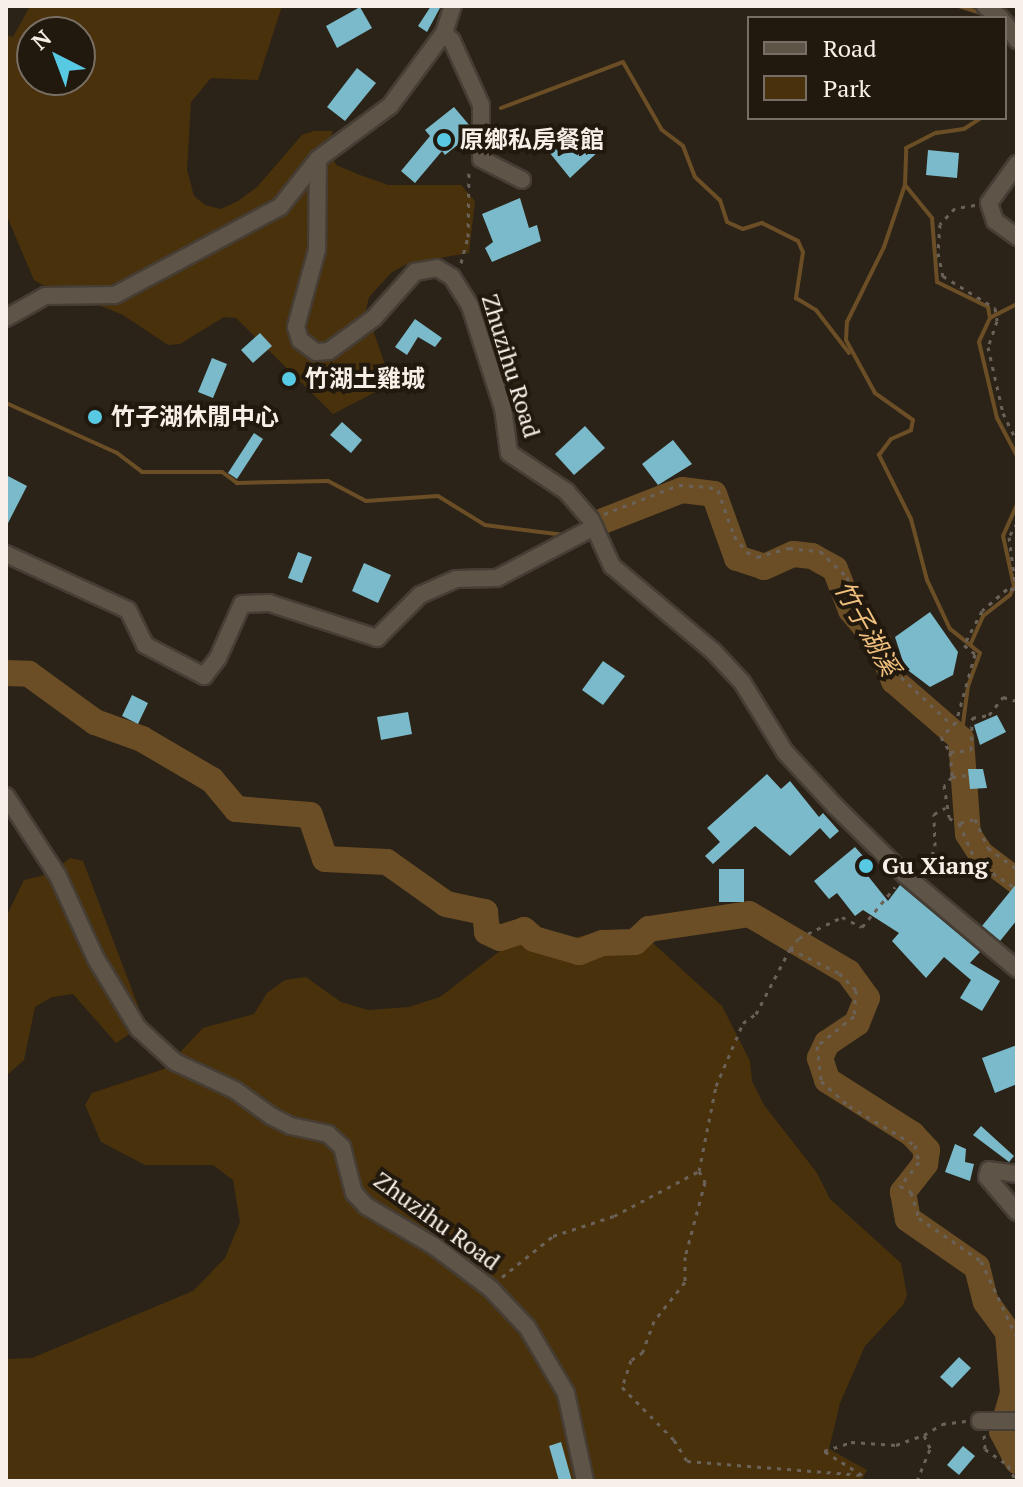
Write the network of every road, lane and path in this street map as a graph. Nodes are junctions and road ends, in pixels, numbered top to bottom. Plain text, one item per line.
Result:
1 (453, 6) edge
2 (444, 33) junction
3 (318, 159) junction
4 (481, 159) junction
5 (1017, 164) edge
6 (522, 180) dead end
7 (989, 203) junction
8 (1017, 237) edge
9 (461, 265) dead end
10 (6, 318) edge
11 (1017, 442) edge
12 (1017, 523) edge
13 (593, 524) junction
14 (6, 554) edge
15 (1014, 589) junction
16 (1017, 598) edge
17 (1017, 701) edge
18 (951, 724) junction
19 (950, 752) junction
20 (968, 775) dead end
21 (952, 777) junction
22 (6, 796) edge
23 (945, 808) junction
24 (959, 823) junction
25 (1017, 869) edge
26 (905, 875) junction
27 (1017, 889) edge
28 (923, 891) junction
29 (790, 949) junction
30 (1017, 969) edge
31 (699, 1171) junction
32 (1017, 1174) edge
33 (1017, 1212) edge
34 (490, 1288) junction
35 (1017, 1338) edge
36 (1001, 1422) edge
37 (924, 1435) junction
38 (985, 1449) dead end
39 (585, 1481) edge
40 (917, 1481) edge
41 (1016, 1481) edge

1 - 2 street
2 - 3 street
2 - 4 street
3 - 10 street
3 - 13 street, Zhuzihu Road
4 - 6 street
4 - 9 path
5 - 7 street
7 - 8 street
7 - 11 path
12 - 15 path
13 - 14 street
13 - 18 path
13 - 26 street, Zhuzihu Road
15 - 16 path
15 - 18 path
17 - 19 path
18 - 19 path
19 - 21 path
20 - 21 path
21 - 23 path
22 - 34 street, Zhuzihu Road
23 - 24 path
23 - 28 path
24 - 25 path
24 - 27 path
26 - 28 street, Zhuzihu Road
26 - 29 path
28 - 30 street, Zhuzihu Road
29 - 31 path
29 - 35 path
31 - 34 path
31 - 37 path
32 - 33 street
34 - 39 street, Zhuzihu Road
36 - 37 path
37 - 40 path
38 - 41 path

